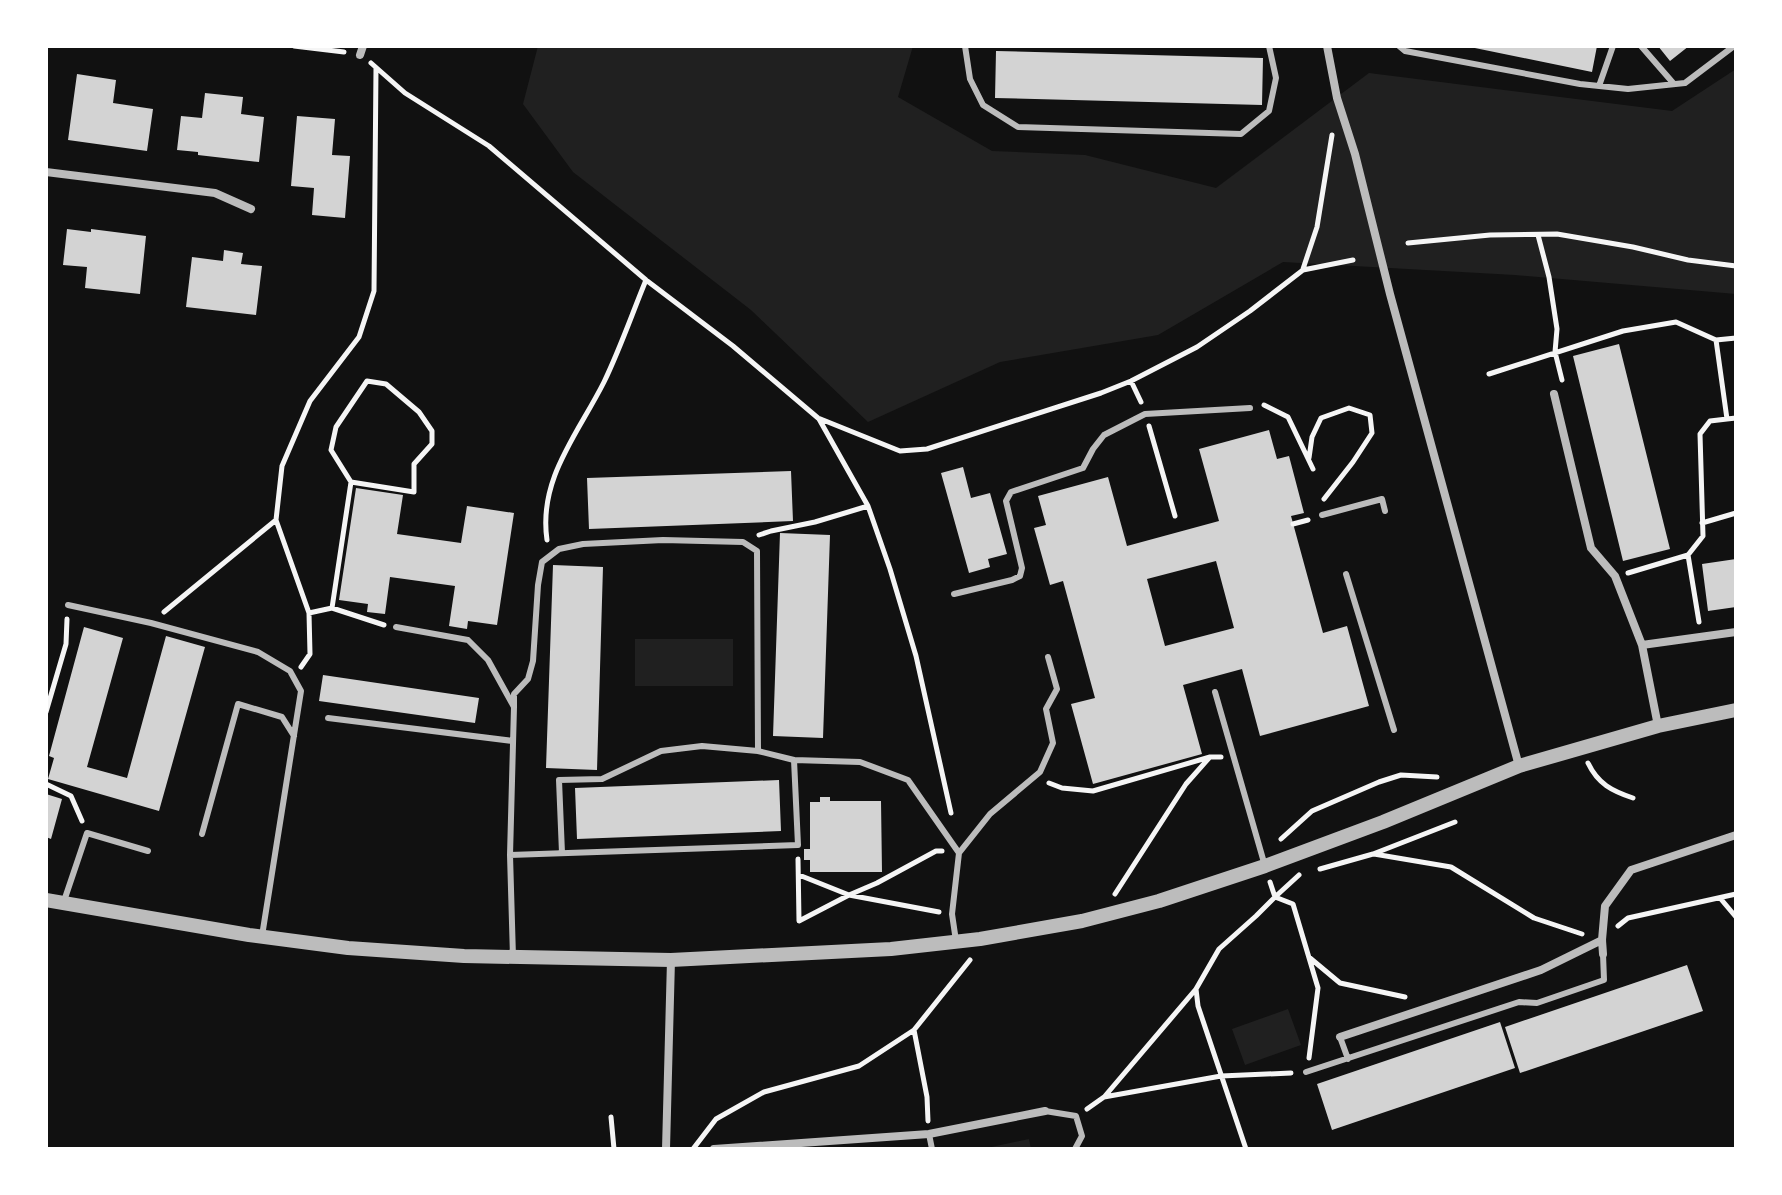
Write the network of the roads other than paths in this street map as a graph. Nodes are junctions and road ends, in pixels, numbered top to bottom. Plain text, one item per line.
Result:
1 (965, 46) edge
2 (1269, 46) edge
3 (1327, 46) edge
4 (1399, 46) edge
5 (1613, 46) edge
6 (1641, 46) edge
7 (1734, 46) edge
8 (1674, 84) junction
9 (1599, 86) junction
10 (46, 172) edge
11 (251, 209) dead end
12 (1554, 394) road end
13 (1250, 408) dead end
14 (1385, 511) dead end
15 (1322, 515) dead end
16 (1346, 574) dead end
17 (954, 594) dead end
18 (68, 605) road end
19 (396, 627) road end
20 (1736, 632) edge
21 (1642, 645) junction
22 (1048, 657) dead end
23 (1215, 692) dead end
24 (514, 707) junction
25 (1736, 710) edge
26 (328, 718) dead end
27 (1658, 726) junction
28 (1394, 730) dead end
29 (294, 736) junction
30 (513, 741) junction
31 (758, 751) junction
32 (794, 760) junction
33 (1519, 766) junction
34 (202, 834) dead end
35 (1736, 835) edge
36 (148, 851) dead end
37 (562, 853) junction
38 (959, 853) junction
39 (510, 855) junction
40 (1263, 859) junction
41 (46, 900) edge
42 (63, 904) junction
43 (262, 936) junction
44 (1602, 940) junction
45 (956, 942) junction
46 (1603, 954) joint
47 (513, 957) junction
48 (671, 960) junction
49 (1340, 1037) joint
50 (1348, 1059) junction
51 (1306, 1072) road end
52 (1045, 1111) joint
53 (929, 1134) junction
54 (734, 1148) edge
55 (666, 1149) edge
56 (714, 1149) edge
57 (932, 1149) edge
58 (1075, 1149) edge

1 - 2 lane
3 - 33 street
4 - 9 lane
5 - 9 lane
6 - 8 lane
7 - 8 lane
8 - 9 lane
10 - 11 street
12 - 21 street
13 - 17 lane
14 - 15 lane
16 - 28 lane
18 - 29 lane
19 - 24 lane
20 - 21 street
21 - 27 street
22 - 38 lane
23 - 40 lane
24 - 30 lane
24 - 31 lane
25 - 27 street
26 - 30 lane
27 - 33 street
29 - 34 lane
29 - 43 lane
30 - 39 lane
31 - 32 lane
31 - 37 lane
32 - 37 lane
32 - 38 lane
33 - 40 street
35 - 44 street
36 - 42 lane
37 - 39 lane
38 - 45 lane
39 - 47 lane
40 - 45 street
41 - 42 street
42 - 43 street
43 - 47 street
44 - 46 street
44 - 49 street
45 - 48 street
46 - 50 lane
47 - 48 street
48 - 55 street
49 - 50 lane
50 - 51 lane
52 - 53 street
52 - 58 lane
53 - 54 street
53 - 57 lane
54 - 56 street

